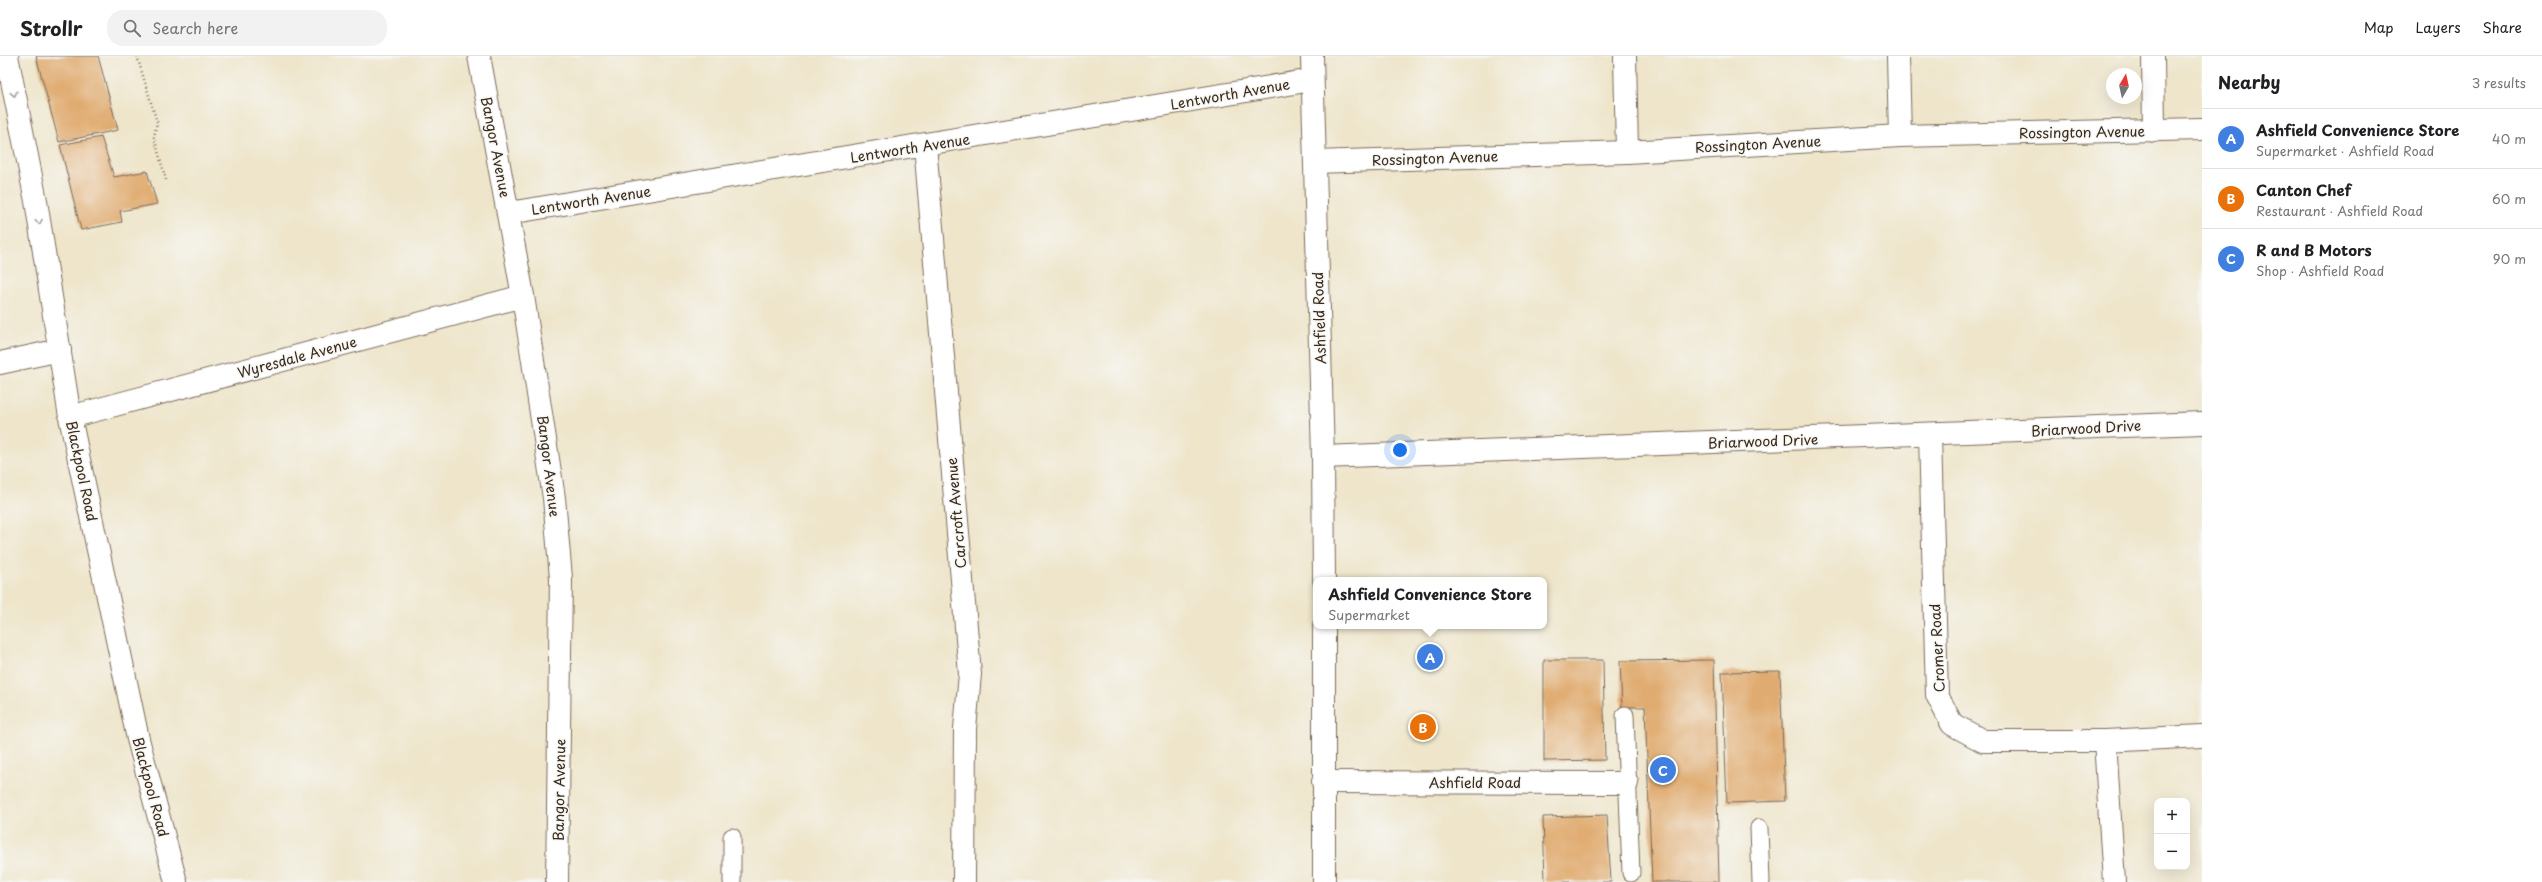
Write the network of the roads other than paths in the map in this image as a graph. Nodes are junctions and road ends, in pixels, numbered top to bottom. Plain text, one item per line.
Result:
1 (7, 56) edge
2 (479, 56) edge
3 (1312, 56) edge
4 (1625, 56) edge
5 (1898, 56) edge
6 (2153, 56) edge
7 (1312, 80) junction
8 (2202, 128) edge
9 (2154, 131) junction
10 (1900, 136) junction
11 (925, 145) junction
12 (1628, 152) junction
13 (1315, 162) junction
14 (509, 213) junction
15 (523, 296) junction
16 (60, 350) junction
17 (0, 363) edge
18 (70, 417) junction
19 (2202, 423) edge
20 (1930, 435) junction
21 (1323, 457) junction
22 (1324, 577) edge
23 (1324, 629) edge
24 (1626, 716) dead end
25 (2202, 736) edge
26 (2105, 741) junction
27 (1323, 782) junction
28 (1627, 783) junction
29 (1759, 828) dead end
30 (732, 838) dead end
31 (1631, 873) dead end
32 (176, 882) edge
33 (558, 882) edge
34 (732, 882) edge
35 (964, 882) edge
36 (1324, 882) edge
37 (1760, 882) edge
38 (2114, 882) edge

1 -> 16 street, Blackpool Road
2 - 14 street, Bangor Avenue
3 - 7 street, Ashfield Road
4 - 12 street
5 - 10 street
6 - 9 street
7 - 11 street, Lentworth Avenue
7 - 13 street, Ashfield Road
8 - 9 street, Rossington Avenue
9 - 10 street, Rossington Avenue
10 - 12 street, Rossington Avenue
11 - 14 street, Lentworth Avenue
11 - 35 street, Carcroft Avenue
12 - 13 street, Rossington Avenue
13 - 21 street, Ashfield Road
14 - 15 street, Bangor Avenue
15 - 18 street, Wyresdale Avenue
15 - 33 street, Bangor Avenue
16 - 17 street
16 - 18 street, Blackpool Road
18 - 32 street, Blackpool Road
19 - 20 street, Briarwood Drive
20 - 21 street, Briarwood Drive
20 - 26 street, Cromer Road
21 - 22 street, Ashfield Road
23 - 27 street
24 - 28 lane
25 - 26 street, Cromer Road
26 - 38 street
27 - 28 street, Ashfield Road
27 - 36 street
28 - 31 lane
29 - 37 lane
30 - 34 lane

